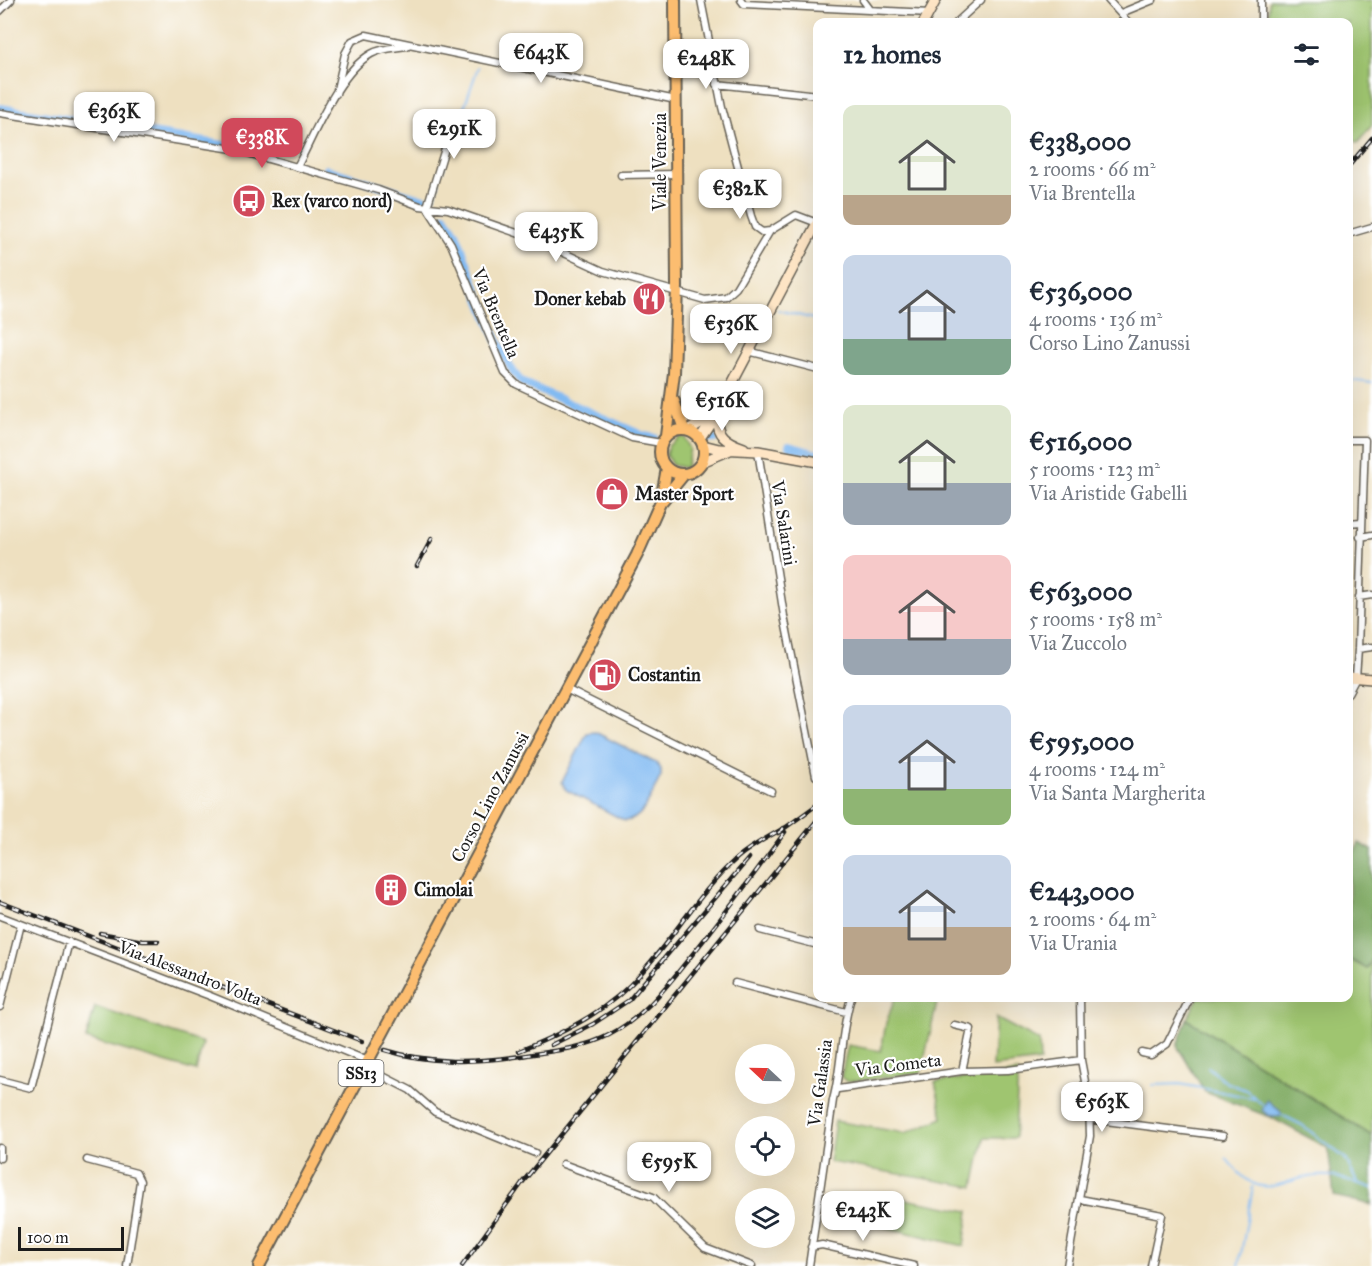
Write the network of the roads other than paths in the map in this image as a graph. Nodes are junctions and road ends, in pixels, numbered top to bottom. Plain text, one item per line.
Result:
1 (11, 0) edge
2 (675, 0) edge
3 (701, 0) edge
4 (741, 0) edge
5 (863, 0) edge
6 (936, 0) edge
7 (981, 0) edge
8 (1108, 0) edge
9 (1153, 0) edge
10 (1261, 0) edge
11 (869, 8) junction
12 (0, 11) edge
13 (930, 13) junction
14 (1121, 13) junction
15 (927, 18) edge
16 (961, 18) edge
17 (1125, 18) edge
18 (1262, 18) edge
19 (410, 45) junction
20 (343, 64) junction
21 (353, 69) junction
22 (717, 84) junction
23 (336, 94) junction
24 (813, 94) edge
25 (676, 100) junction
26 (0, 113) edge
27 (455, 116) dead end
28 (297, 167) junction
29 (677, 174) junction
30 (621, 175) dead end
31 (427, 207) junction
32 (813, 221) edge
33 (1372, 227) edge
34 (813, 229) edge
35 (770, 231) junction
36 (1353, 233) edge
37 (677, 289) junction
38 (748, 351) junction
39 (813, 368) edge
40 (672, 386) junction
41 (674, 406) junction
42 (718, 410) junction
43 (686, 430) junction
44 (664, 440) junction
45 (1353, 440) edge
46 (702, 441) junction
47 (730, 450) junction
48 (755, 450) junction
49 (813, 461) edge
50 (702, 462) junction
51 (667, 468) junction
52 (684, 474) junction
53 (661, 501) junction
54 (1361, 522) junction
55 (1353, 523) edge
56 (1372, 535) edge
57 (1360, 537) junction
58 (1372, 595) edge
59 (1359, 597) junction
60 (1372, 648) edge
61 (1358, 649) junction
62 (1353, 672) edge
63 (1353, 677) edge
64 (1372, 679) edge
65 (566, 689) junction
66 (813, 761) edge
67 (771, 791) dead end
68 (0, 916) edge
69 (21, 924) junction
70 (760, 930) dead end
71 (69, 942) junction
72 (813, 944) edge
73 (735, 983) dead end
74 (850, 1002) edge
75 (1080, 1002) edge
76 (1188, 1002) edge
77 (0, 1007) edge
78 (846, 1012) junction
79 (954, 1025) dead end
80 (1142, 1053) dead end
81 (1081, 1060) junction
82 (366, 1064) junction
83 (962, 1071) junction
84 (0, 1080) edge
85 (838, 1089) junction
86 (1090, 1119) junction
87 (1222, 1136) dead end
88 (0, 1148) edge
89 (535, 1154) dead end
90 (0, 1158) edge
91 (87, 1160) dead end
92 (563, 1164) dead end
93 (1080, 1199) junction
94 (811, 1246) junction
95 (127, 1266) edge
96 (259, 1266) edge
97 (752, 1266) edge
98 (809, 1266) edge
99 (914, 1266) edge
100 (1068, 1266) edge
101 (1151, 1266) edge

1 - 12 street
2 - 25 main road, Viale Venezia
3 - 22 street
4 - 11 street
5 - 11 street
6 - 13 main road
7 - 16 street
8 - 14 street
9 - 14 street
10 - 18 street
11 - 13 street
13 - 15 main road
14 - 17 street
19 - 20 street
19 - 21 street
19 - 25 street
20 - 21 street
20 - 23 street
21 - 23 street
22 - 24 street
22 - 35 street
23 - 28 street
25 - 29 main road, Viale Venezia
26 - 28 street
27 - 31 street
28 - 31 street
29 - 30 street
29 - 37 main road, Viale Venezia
31 - 37 street
31 - 44 street, Via Brentella
32 - 35 street
33 - 36 street
34 - 38 main road
35 - 37 street
37 - 40 main road, Viale Venezia
38 - 39 street
38 - 42 main road
40 - 41 main road
40 - 44 main road
41 - 42 main road
41 - 43 main road
42 - 43 main road
42 - 46 main road
42 - 48 main road
43 - 44 main road
43 - 46 main road
44 - 51 main road
45 - 54 street
46 - 47 main road
46 - 50 main road
47 - 48 main road
47 - 50 main road
48 - 49 main road
48 - 66 street, Via Salarini
50 - 52 main road
51 - 52 main road
51 - 53 main road, Corso Lino Zanussi
52 - 53 main road, Corso Lino Zanussi
53 - 65 main road, Corso Lino Zanussi / SS13
54 - 55 street
54 - 57 street
56 - 57 street
57 - 59 street
58 - 59 street
59 - 61 street
60 - 61 street
61 - 62 street
63 - 64 main road
65 - 67 street
65 - 82 main road, Corso Lino Zanussi / SS13
68 - 69 street, Via Alessandro Volta
69 - 71 street, Via Alessandro Volta
69 - 77 street
70 - 72 street
71 - 82 street, Via Alessandro Volta
71 - 84 street
73 - 78 street
74 - 78 street, Via Galassia
75 - 81 street
76 - 80 street
78 - 85 street, Via Galassia
79 - 83 street, Via Cometa
81 - 83 street, Via Cometa
81 - 86 street
82 - 89 street, Via Alessandro Volta
82 - 96 main road, Corso Lino Zanussi / SS13
83 - 85 street, Via Cometa
85 - 94 street, Via Galassia
86 - 87 street
86 - 93 street
88 - 90 street
91 - 95 street
92 - 97 street
93 - 100 street
93 - 101 street
94 - 98 street, Via Galassia
94 - 99 street

